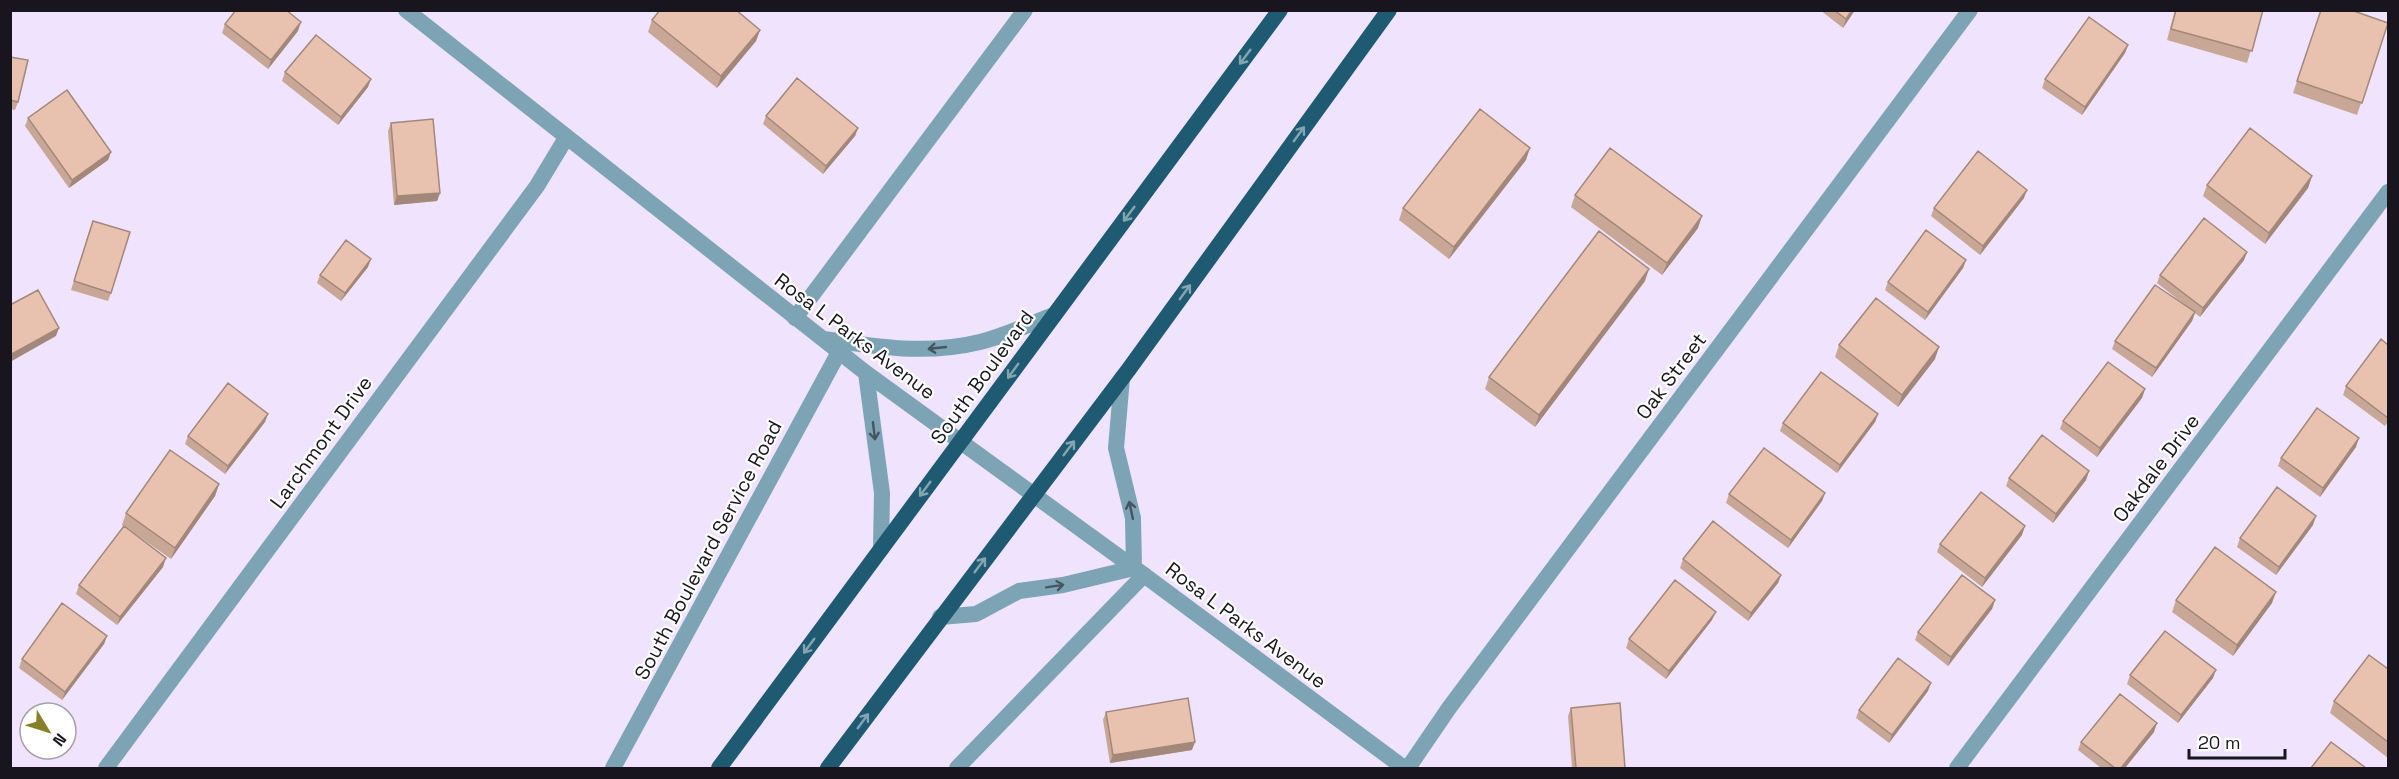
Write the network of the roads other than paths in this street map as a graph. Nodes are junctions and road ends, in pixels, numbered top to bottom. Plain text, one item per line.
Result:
1 (406, 10) edge
2 (1025, 10) edge
3 (1280, 10) edge
4 (1389, 10) edge
5 (1970, 10) edge
6 (566, 138) junction
7 (2388, 192) edge
8 (1054, 315) junction
9 (795, 318) junction
10 (823, 339) junction
11 (839, 352) junction
12 (866, 373) junction
13 (1122, 378) junction
14 (960, 442) junction
15 (1033, 495) junction
16 (881, 549) junction
17 (1139, 571) junction
18 (940, 617) junction
19 (106, 768) edge
20 (613, 768) edge
21 (719, 768) edge
22 (828, 768) edge
23 (957, 768) edge
24 (1406, 768) edge
25 (1957, 768) edge

1 - 6 street, Rosa L Parks Avenue
2 - 9 street
3 -> 8 highway, South Boulevard
13 -> 4 highway
5 - 24 street, Oak Street
6 - 9 street, Rosa L Parks Avenue
6 - 19 street, Larchmont Drive
7 - 25 street, Oakdale Drive
8 -> 10 street
8 -> 14 highway, South Boulevard
9 - 10 street, Rosa L Parks Avenue
10 - 11 street, Rosa L Parks Avenue
11 - 12 street, Rosa L Parks Avenue
11 - 20 street, South Boulevard Service Road
12 - 14 street, Rosa L Parks Avenue
12 -> 16 street
15 -> 13 highway
17 -> 13 street
14 - 15 street, Rosa L Parks Avenue
14 -> 16 highway, South Boulevard
15 - 17 street, Rosa L Parks Avenue
18 -> 15 highway
16 -> 21 highway, South Boulevard
18 -> 17 street
17 - 23 street
17 - 24 street, Rosa L Parks Avenue
22 -> 18 highway

